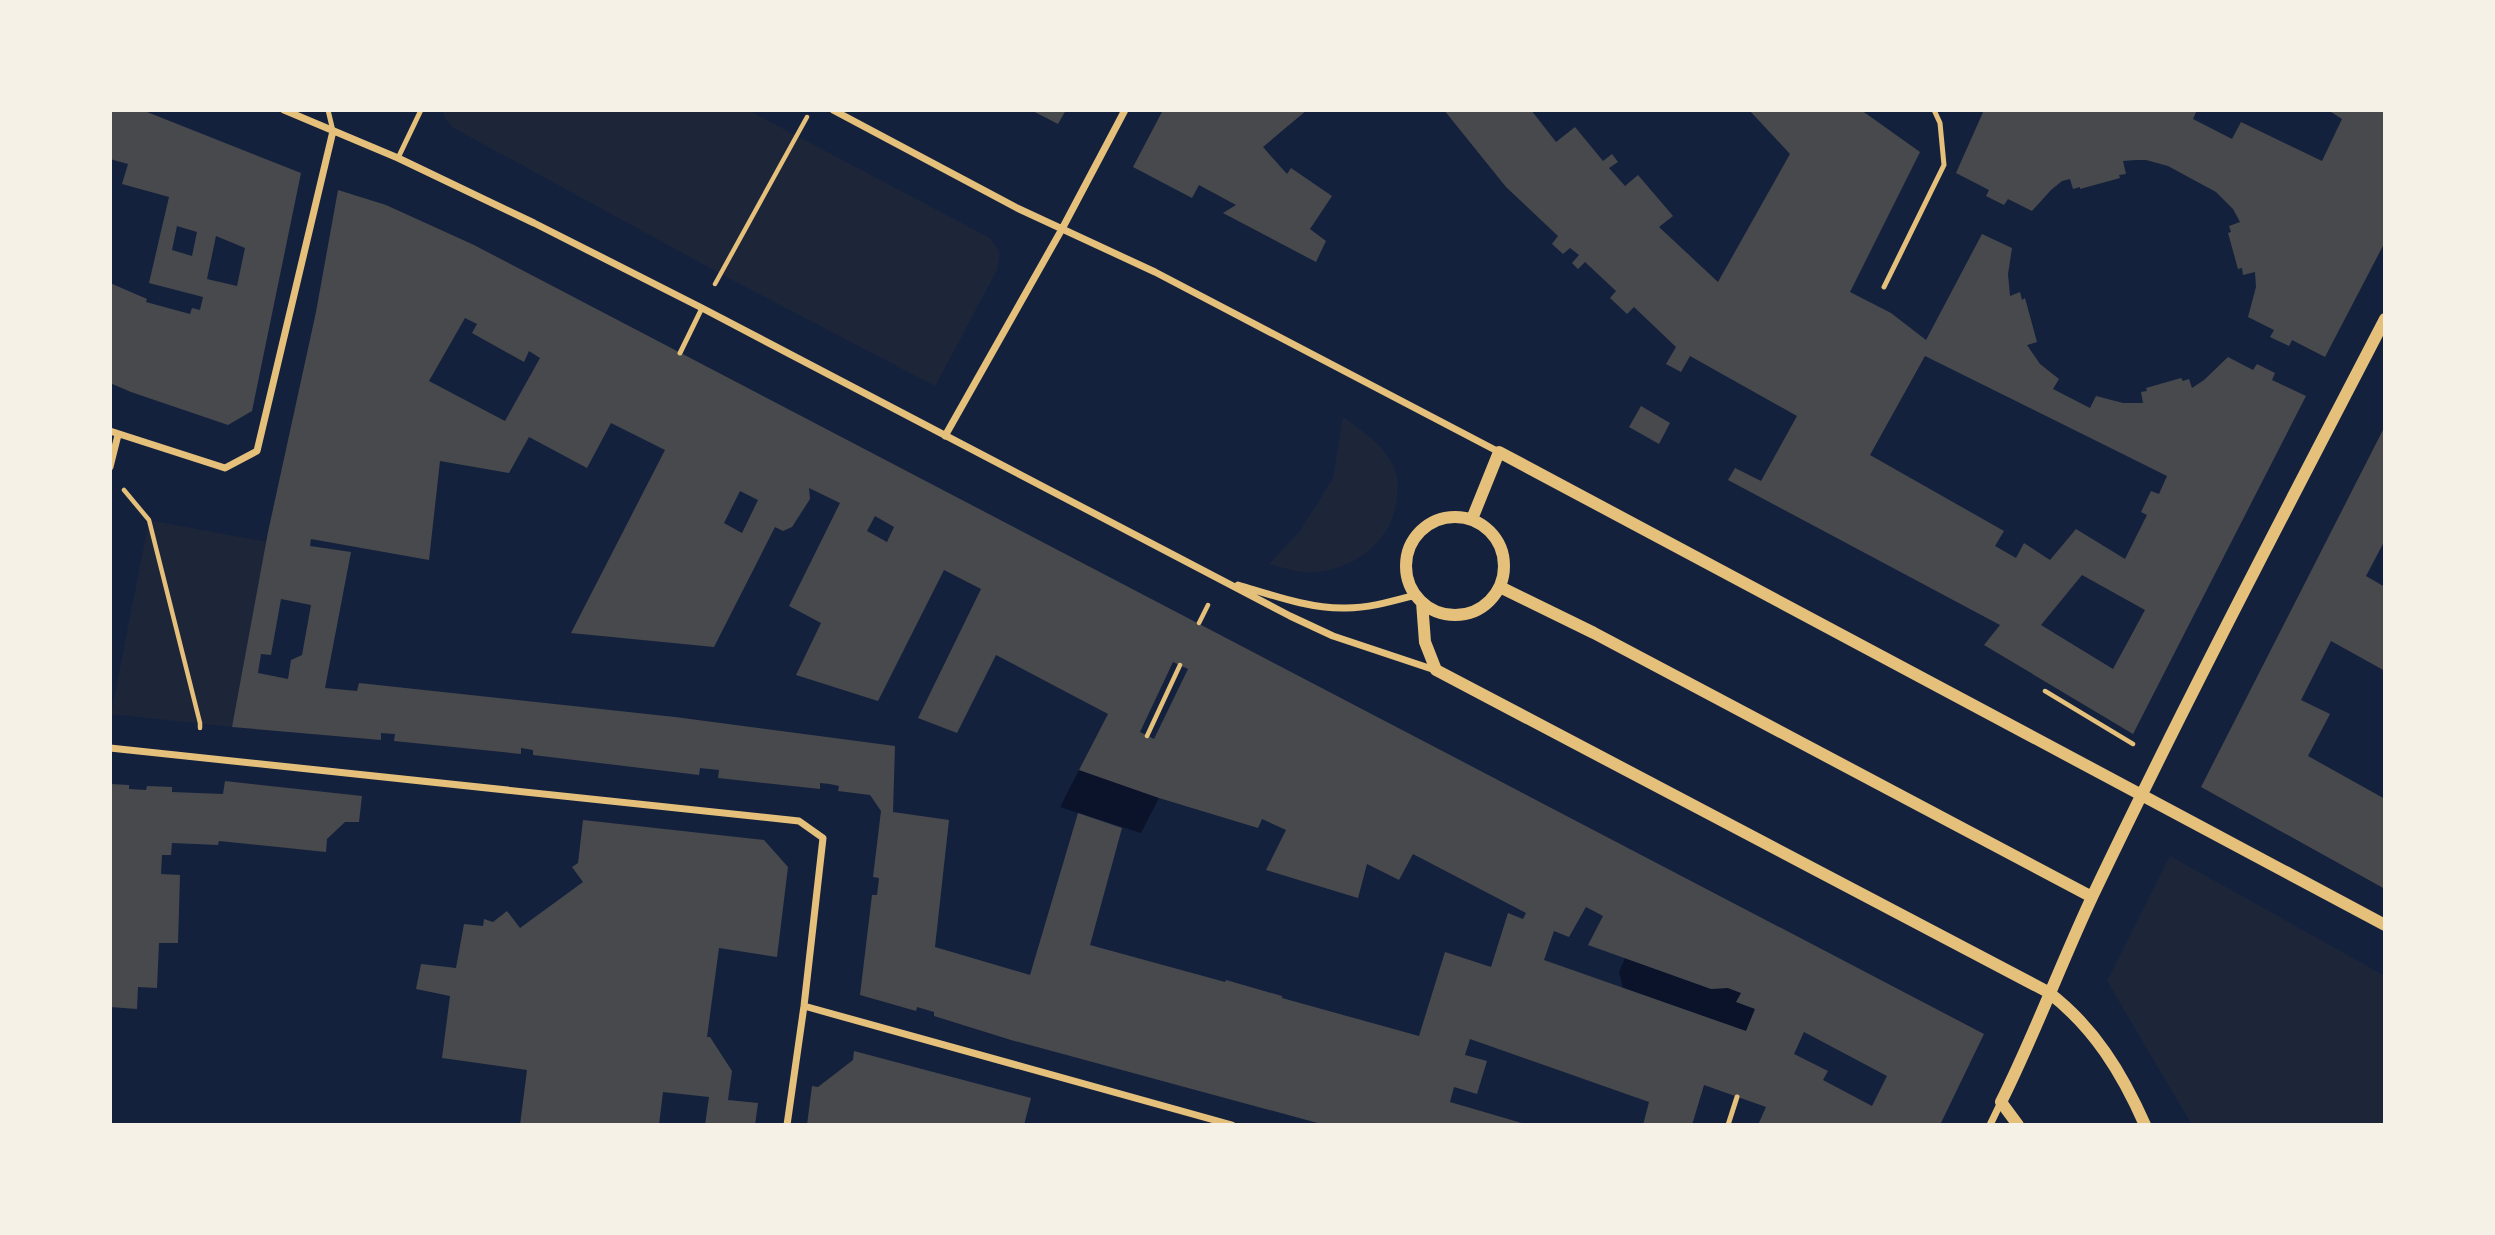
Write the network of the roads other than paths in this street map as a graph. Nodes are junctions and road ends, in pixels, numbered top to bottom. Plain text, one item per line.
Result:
1 (284, 110) edge
2 (328, 110) edge
3 (421, 110) edge
4 (833, 110) edge
5 (1125, 110) edge
6 (1934, 110) edge
7 (332, 131) junction
8 (398, 158) junction
9 (1062, 229) junction
10 (1884, 287) dead end
11 (702, 308) junction
12 (2385, 319) edge
13 (680, 353) dead end
14 (114, 433) edge
15 (945, 436) junction
16 (1499, 452) junction
17 (110, 467) edge
18 (1472, 519) junction
19 (1221, 579) junction
20 (1500, 587) junction
21 (1419, 598) junction
22 (1436, 670) junction
23 (110, 748) edge
24 (2092, 897) junction
25 (2385, 926) edge
26 (804, 1006) junction
27 (1737, 1097) dead end
28 (2001, 1102) junction
29 (787, 1125) edge
30 (1232, 1125) edge
31 (1728, 1125) edge
32 (1990, 1125) edge
33 (2018, 1125) edge
34 (2145, 1125) edge

1 - 7 street
2 - 7 lane
3 - 8 lane
4 - 9 street
5 - 9 street
6 - 10 lane
7 - 8 street
7 - 14 street
8 - 11 street
9 - 15 street
9 - 16 street
11 - 13 lane
11 - 15 street
12 - 24 street
14 - 17 street
15 - 19 street
16 - 18 street
16 - 25 street
18 - 20 street
18 - 21 street
19 - 21 street
19 - 22 street
20 - 21 street
20 - 24 street
21 - 22 street
22 - 34 street
23 - 26 street
24 - 28 street
26 - 29 street
26 - 30 street
27 - 31 lane
28 - 32 street
28 - 33 street

